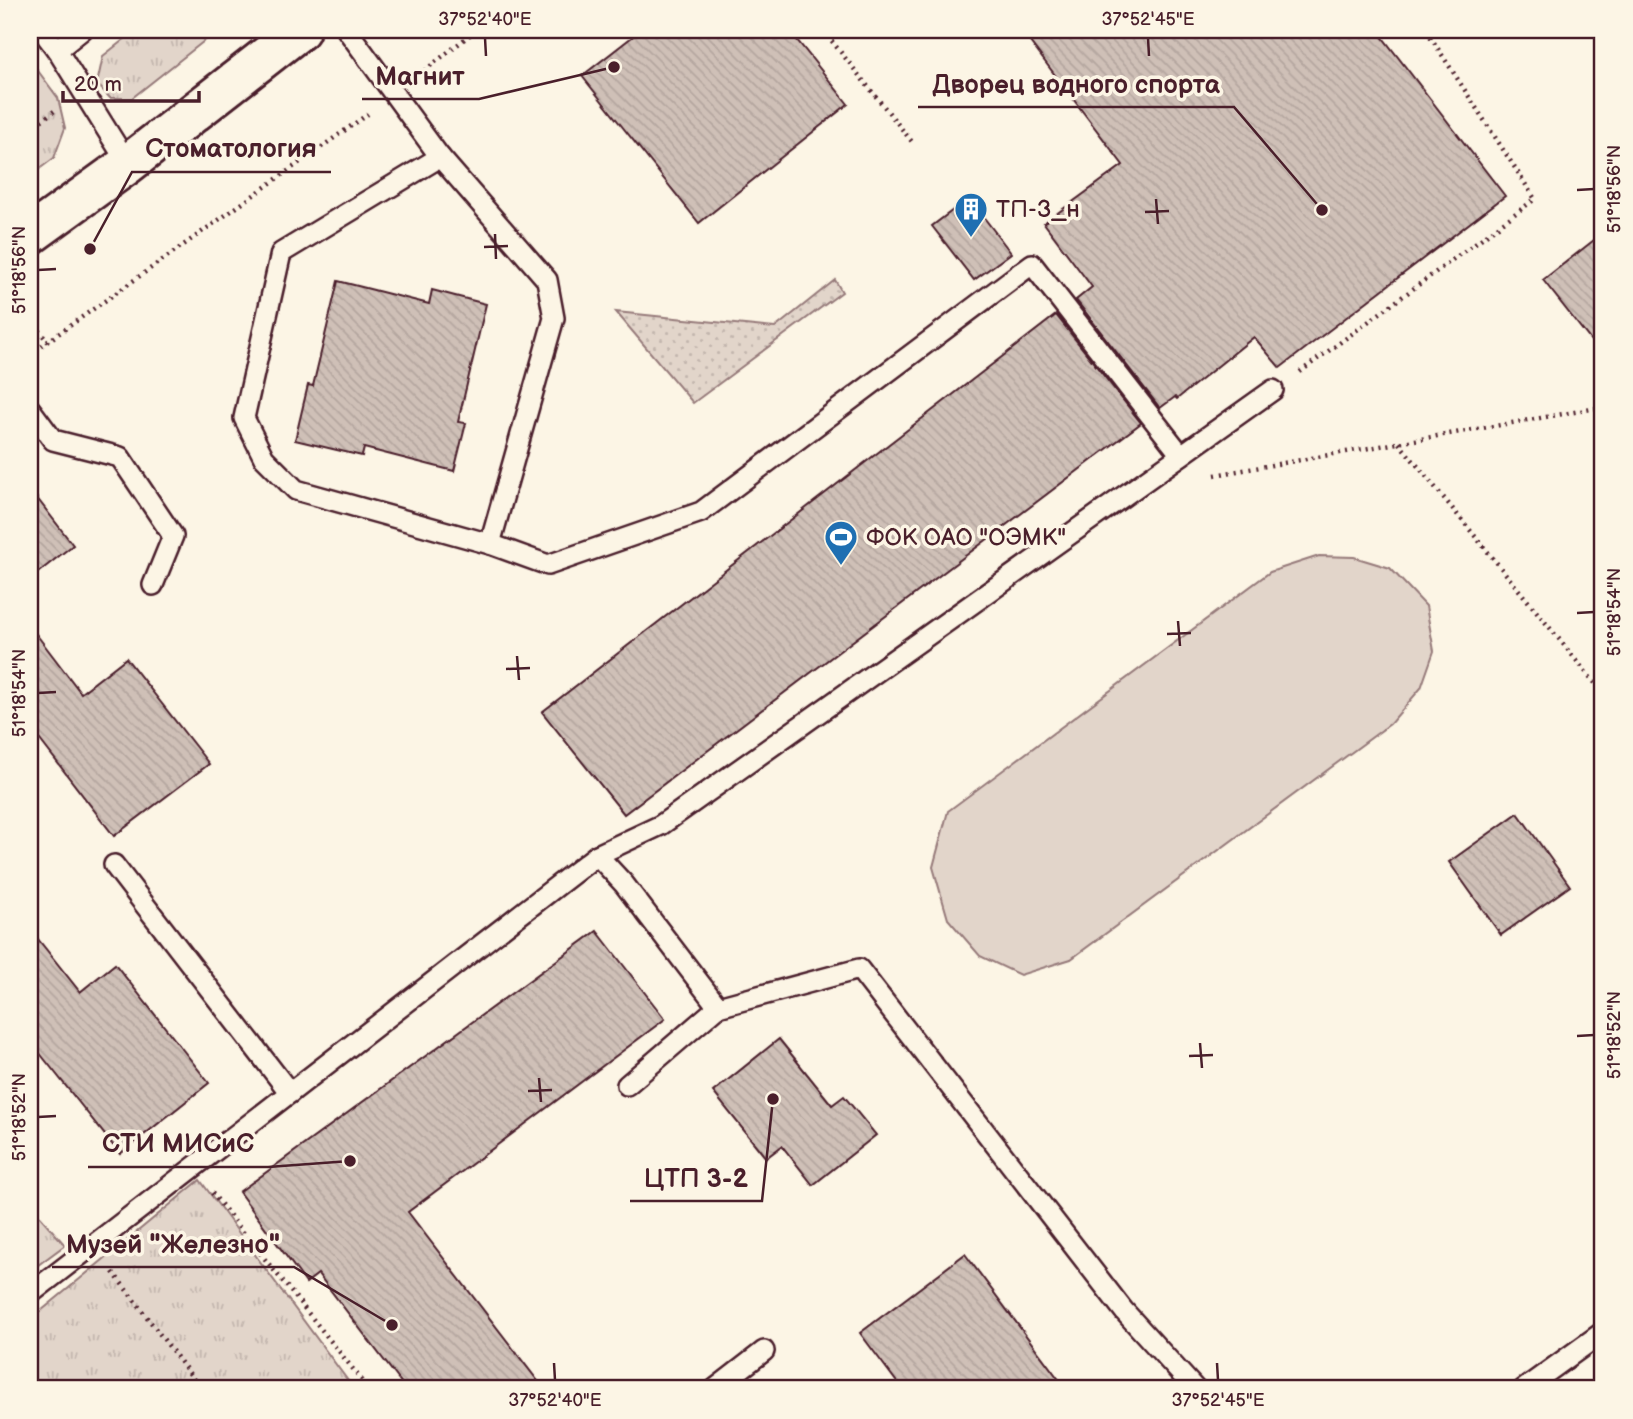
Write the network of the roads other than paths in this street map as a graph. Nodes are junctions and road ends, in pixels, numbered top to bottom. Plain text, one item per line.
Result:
1 (42, 30) edge
2 (82, 30) edge
3 (300, 30) edge
4 (347, 30) edge
5 (58, 50) junction
6 (440, 157) junction
7 (128, 164) junction
8 (30, 235) edge
9 (1273, 390) road end
10 (30, 409) edge
11 (1181, 455) junction
12 (490, 544) junction
13 (153, 585) dead end
14 (597, 855) junction
15 (114, 865) dead end
16 (718, 1007) junction
17 (627, 1085) dead end
18 (290, 1093) junction
19 (30, 1294) edge
20 (1603, 1332) edge
21 (764, 1351) dead end
22 (715, 1389) edge
23 (1195, 1389) edge
24 (1524, 1389) edge

1 - 5 lane
2 - 5 lane
3 - 7 main road
4 - 6 lane
5 - 7 lane
6 - 12 lane
6 - 12 lane
7 - 8 main road
9 - 11 lane
10 - 13 lane
11 - 12 lane
11 - 14 lane
14 - 16 lane
14 - 18 lane
15 - 18 lane
16 - 17 lane
16 - 23 lane
18 - 19 lane
20 - 24 lane
21 - 22 lane

